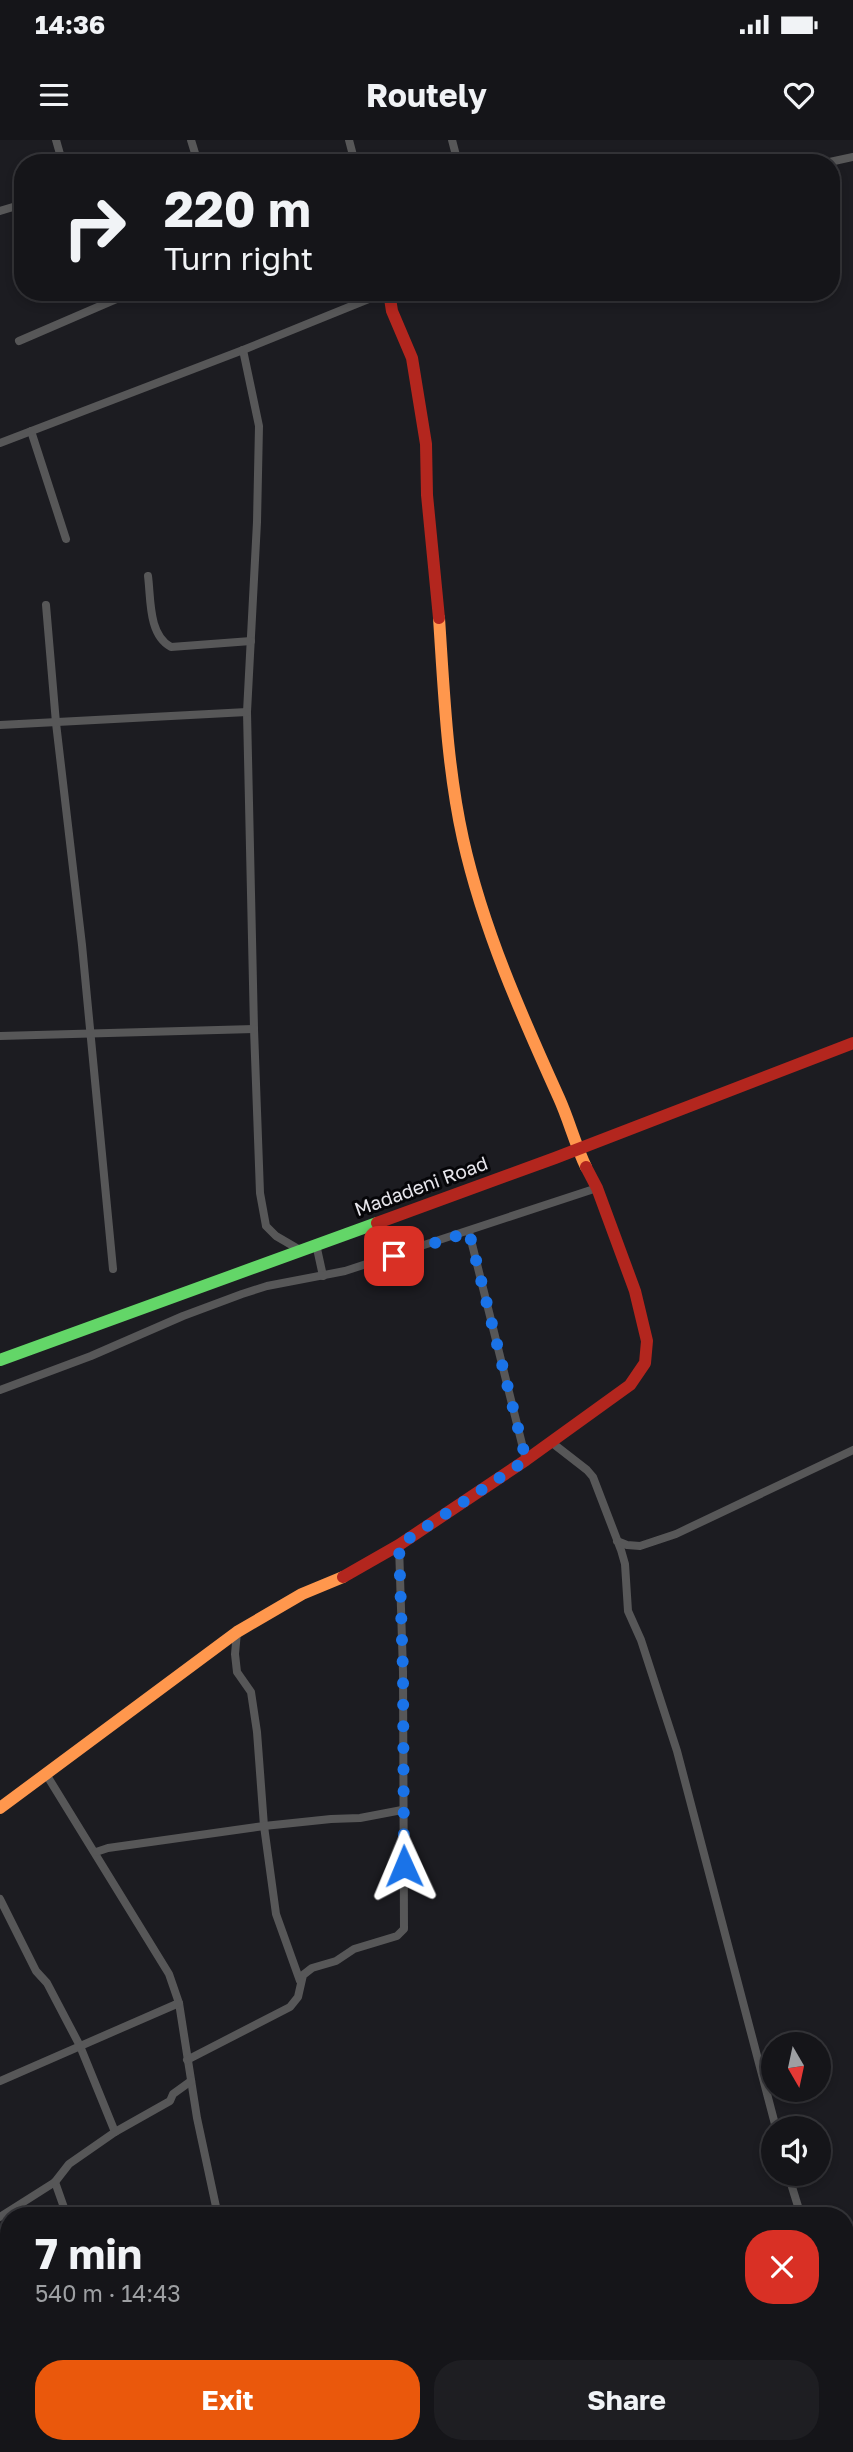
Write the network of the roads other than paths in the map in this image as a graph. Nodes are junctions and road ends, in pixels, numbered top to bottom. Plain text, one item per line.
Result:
1 (108, 301) edge
2 (365, 301) edge
3 (389, 301) edge
4 (19, 341) dead end
5 (243, 350) junction
6 (31, 431) junction
7 (0, 443) edge
8 (66, 539) dead end
9 (148, 576) dead end
10 (46, 605) dead end
11 (251, 641) junction
12 (247, 712) junction
13 (57, 723) junction
14 (0, 725) edge
15 (254, 1029) junction
16 (89, 1033) junction
17 (0, 1036) edge
18 (853, 1043) edge
19 (578, 1149) junction
20 (597, 1188) junction
21 (469, 1232) junction
22 (316, 1244) junction
23 (300, 1250) junction
24 (113, 1269) dead end
25 (323, 1276) junction
26 (0, 1360) edge
27 (0, 1390) edge
28 (551, 1442) junction
29 (853, 1450) edge
30 (526, 1460) junction
31 (617, 1541) junction
32 (399, 1545) junction
33 (237, 1632) junction
34 (46, 1774) junction
35 (0, 1808) edge
36 (402, 1810) junction
37 (264, 1826) junction
38 (96, 1852) junction
39 (0, 1899) edge
40 (300, 1981) junction
41 (179, 2003) junction
42 (80, 2046) junction
43 (187, 2060) junction
44 (0, 2081) edge
45 (191, 2081) junction
46 (773, 2116) edge
47 (115, 2132) junction
48 (55, 2182) junction
49 (792, 2186) edge
50 (16, 2207) edge
51 (64, 2207) edge
52 (216, 2207) edge
53 (798, 2207) edge

1 - 4 street
2 - 5 street
3 - 19 street
5 - 6 street
5 - 11 street
6 - 7 street
6 - 8 street
9 - 11 street
10 - 13 street
11 - 12 street
12 - 13 street
12 - 15 street
13 - 14 street
13 - 16 street
15 - 16 street
15 - 23 street
16 - 17 street
16 - 24 street
18 - 19 street, Madadeni Road
19 - 20 street
19 - 22 street, Madadeni Road
20 - 21 street
20 - 28 street
21 - 25 street
21 - 30 street
22 - 23 street, Madadeni Road
22 - 25 street
23 - 26 street, Madadeni Road
25 - 27 street
28 - 30 street
28 - 31 street
29 - 31 street
30 - 32 street
31 - 46 street
32 - 33 street
32 - 36 street
33 - 34 street
33 - 37 street
34 - 35 street
34 - 38 street
36 - 37 street
36 - 40 street
37 - 38 street
37 - 40 street
38 - 41 street
39 - 42 street
40 - 43 street
41 - 42 street
41 - 43 street
42 - 44 street
42 - 47 street
43 - 45 street
45 - 47 street
45 - 52 street
47 - 48 street
48 - 50 street
48 - 51 street
49 - 53 street

